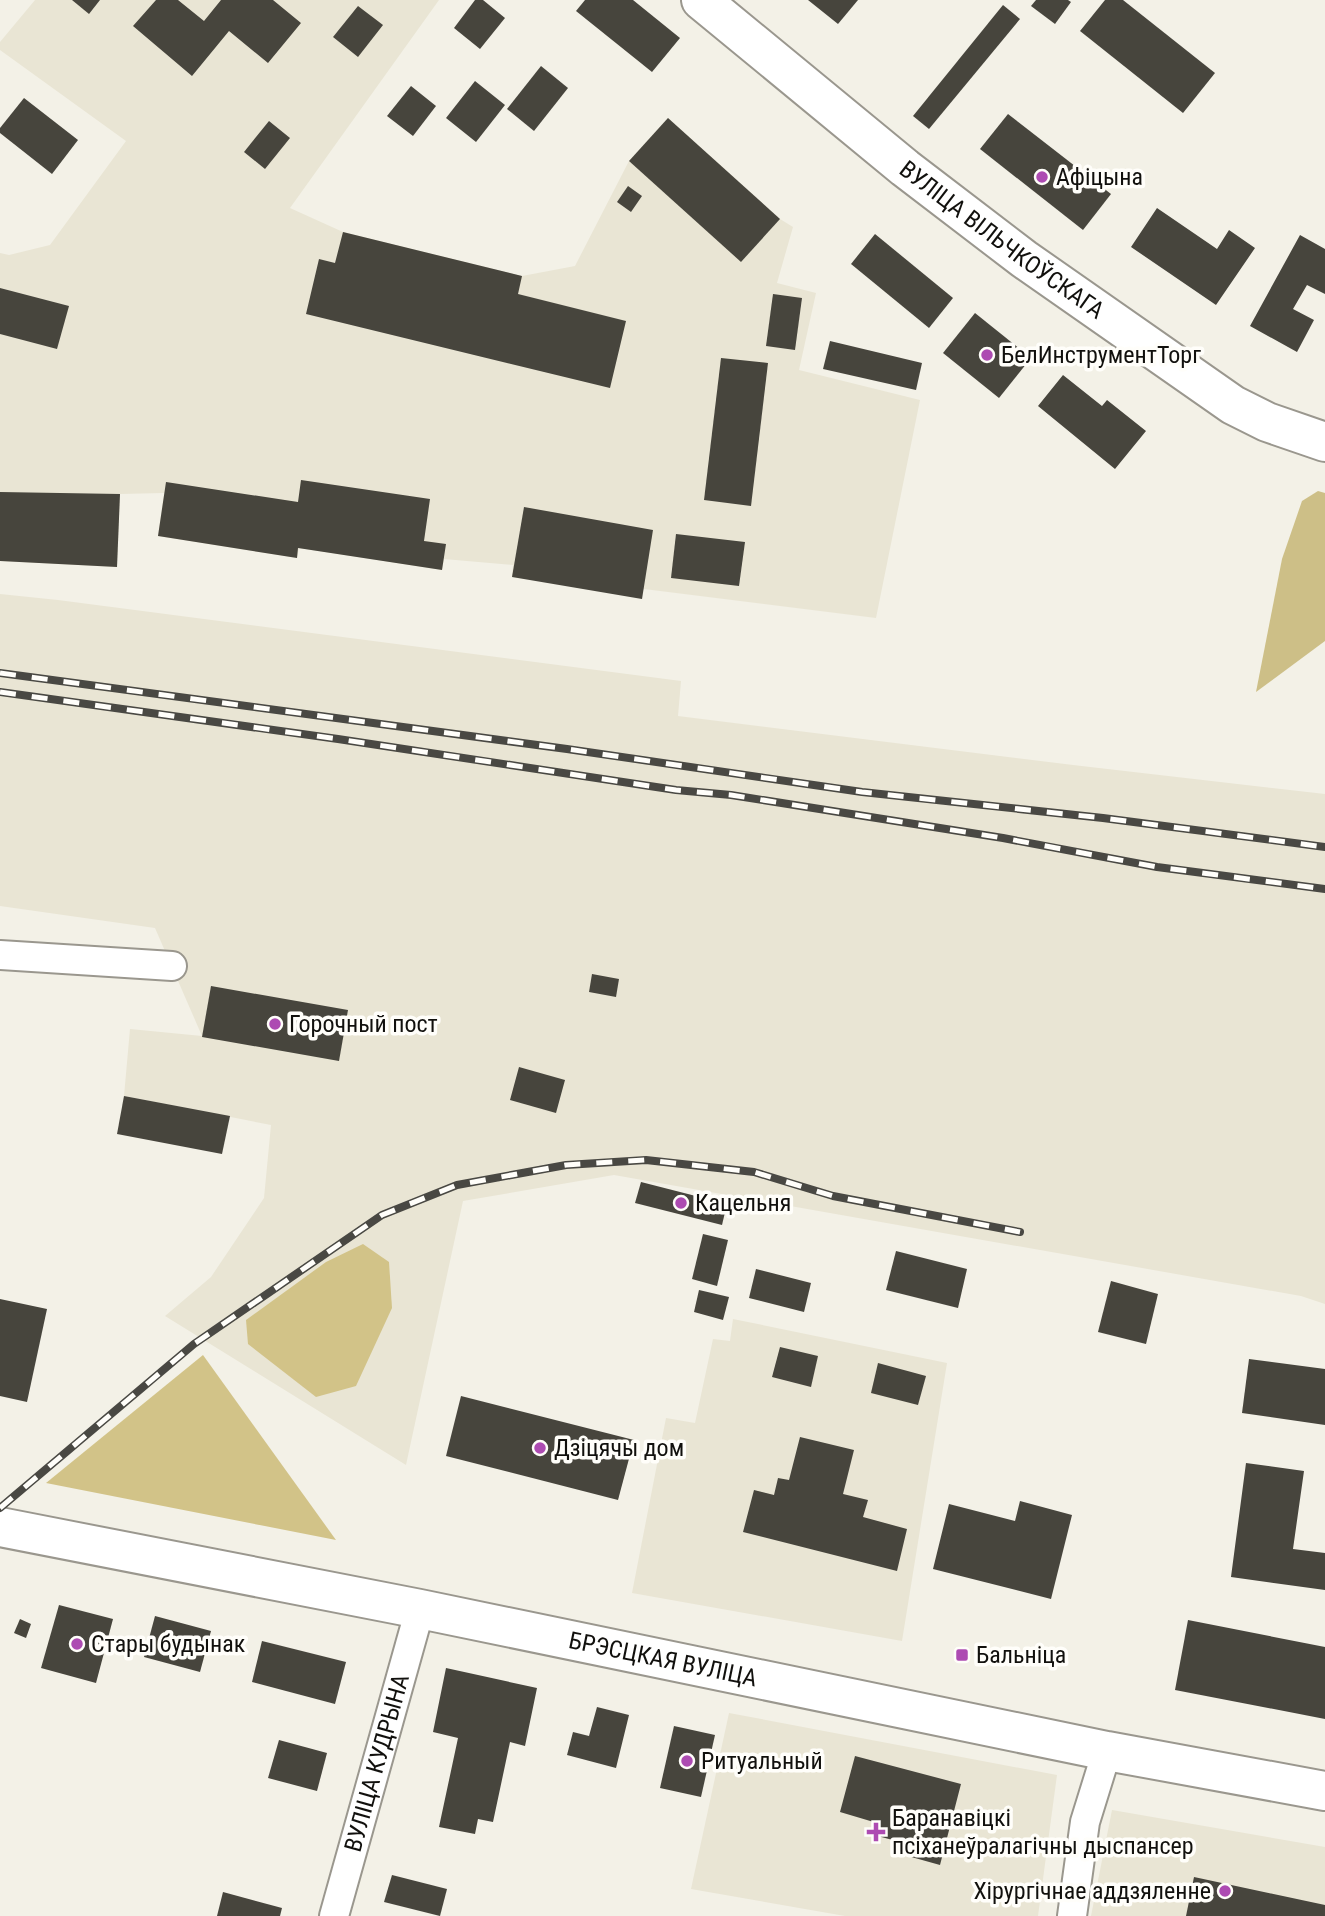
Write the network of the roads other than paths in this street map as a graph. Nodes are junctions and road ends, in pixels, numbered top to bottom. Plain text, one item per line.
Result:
1 (701, 0) edge
2 (1325, 442) edge
3 (0, 955) edge
4 (172, 966) dead end
5 (0, 1527) edge
6 (420, 1609) junction
7 (1107, 1751) junction
8 (1325, 1791) edge
9 (334, 1916) edge
10 (1072, 1916) edge

1 - 2 main road, ВУЛІЦА ВІЛЬЧКОЎСКАГА
3 - 4 street
5 - 6 main road, БРЭСЦКАЯ ВУЛІЦА
6 - 7 main road, БРЭСЦКАЯ ВУЛІЦА
6 - 9 street, ВУЛІЦА КУДРЫНА
7 - 8 main road, БРЭСЦКАЯ ВУЛІЦА
7 - 10 street

